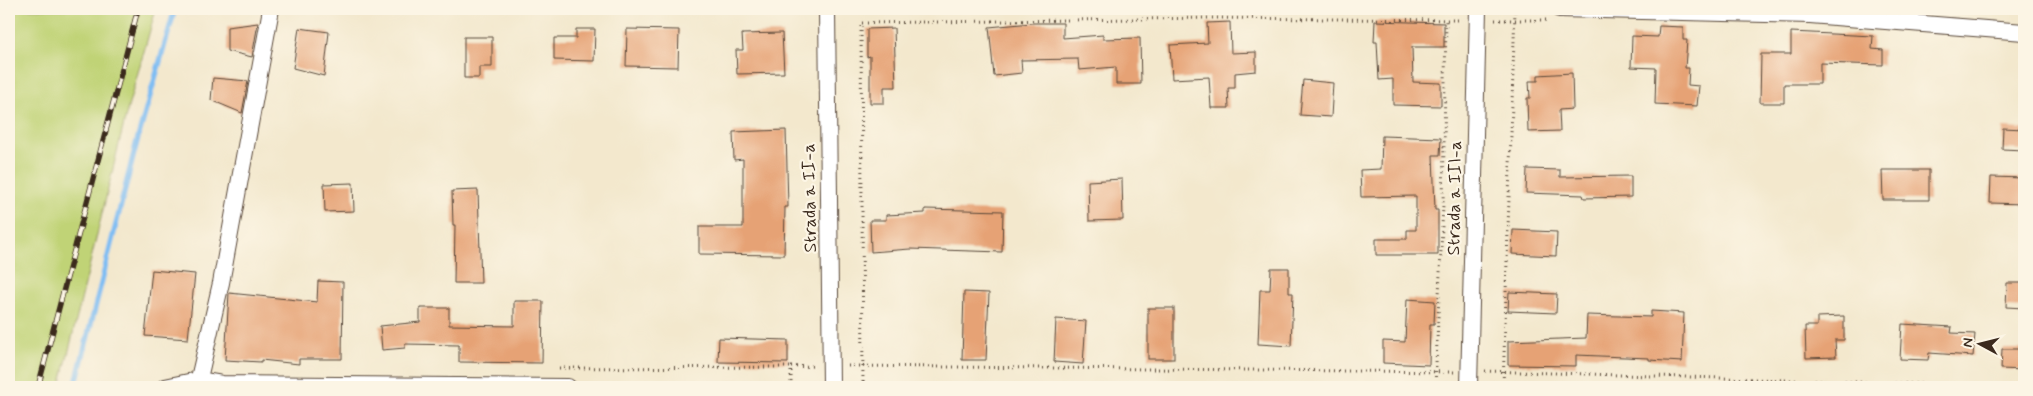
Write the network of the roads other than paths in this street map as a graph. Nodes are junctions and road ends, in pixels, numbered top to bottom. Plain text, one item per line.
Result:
1 (271, 9) edge
2 (827, 9) edge
3 (1556, 14) edge
4 (1477, 15) edge
5 (2024, 32) edge
6 (1469, 380) edge
7 (197, 384) edge
8 (165, 387) edge
9 (568, 387) edge
10 (831, 387) edge

1 - 7 street
2 - 10 street, Strada a II-a
3 - 5 street
4 - 6 street, Strada a III-a
7 - 8 street
7 - 9 street

